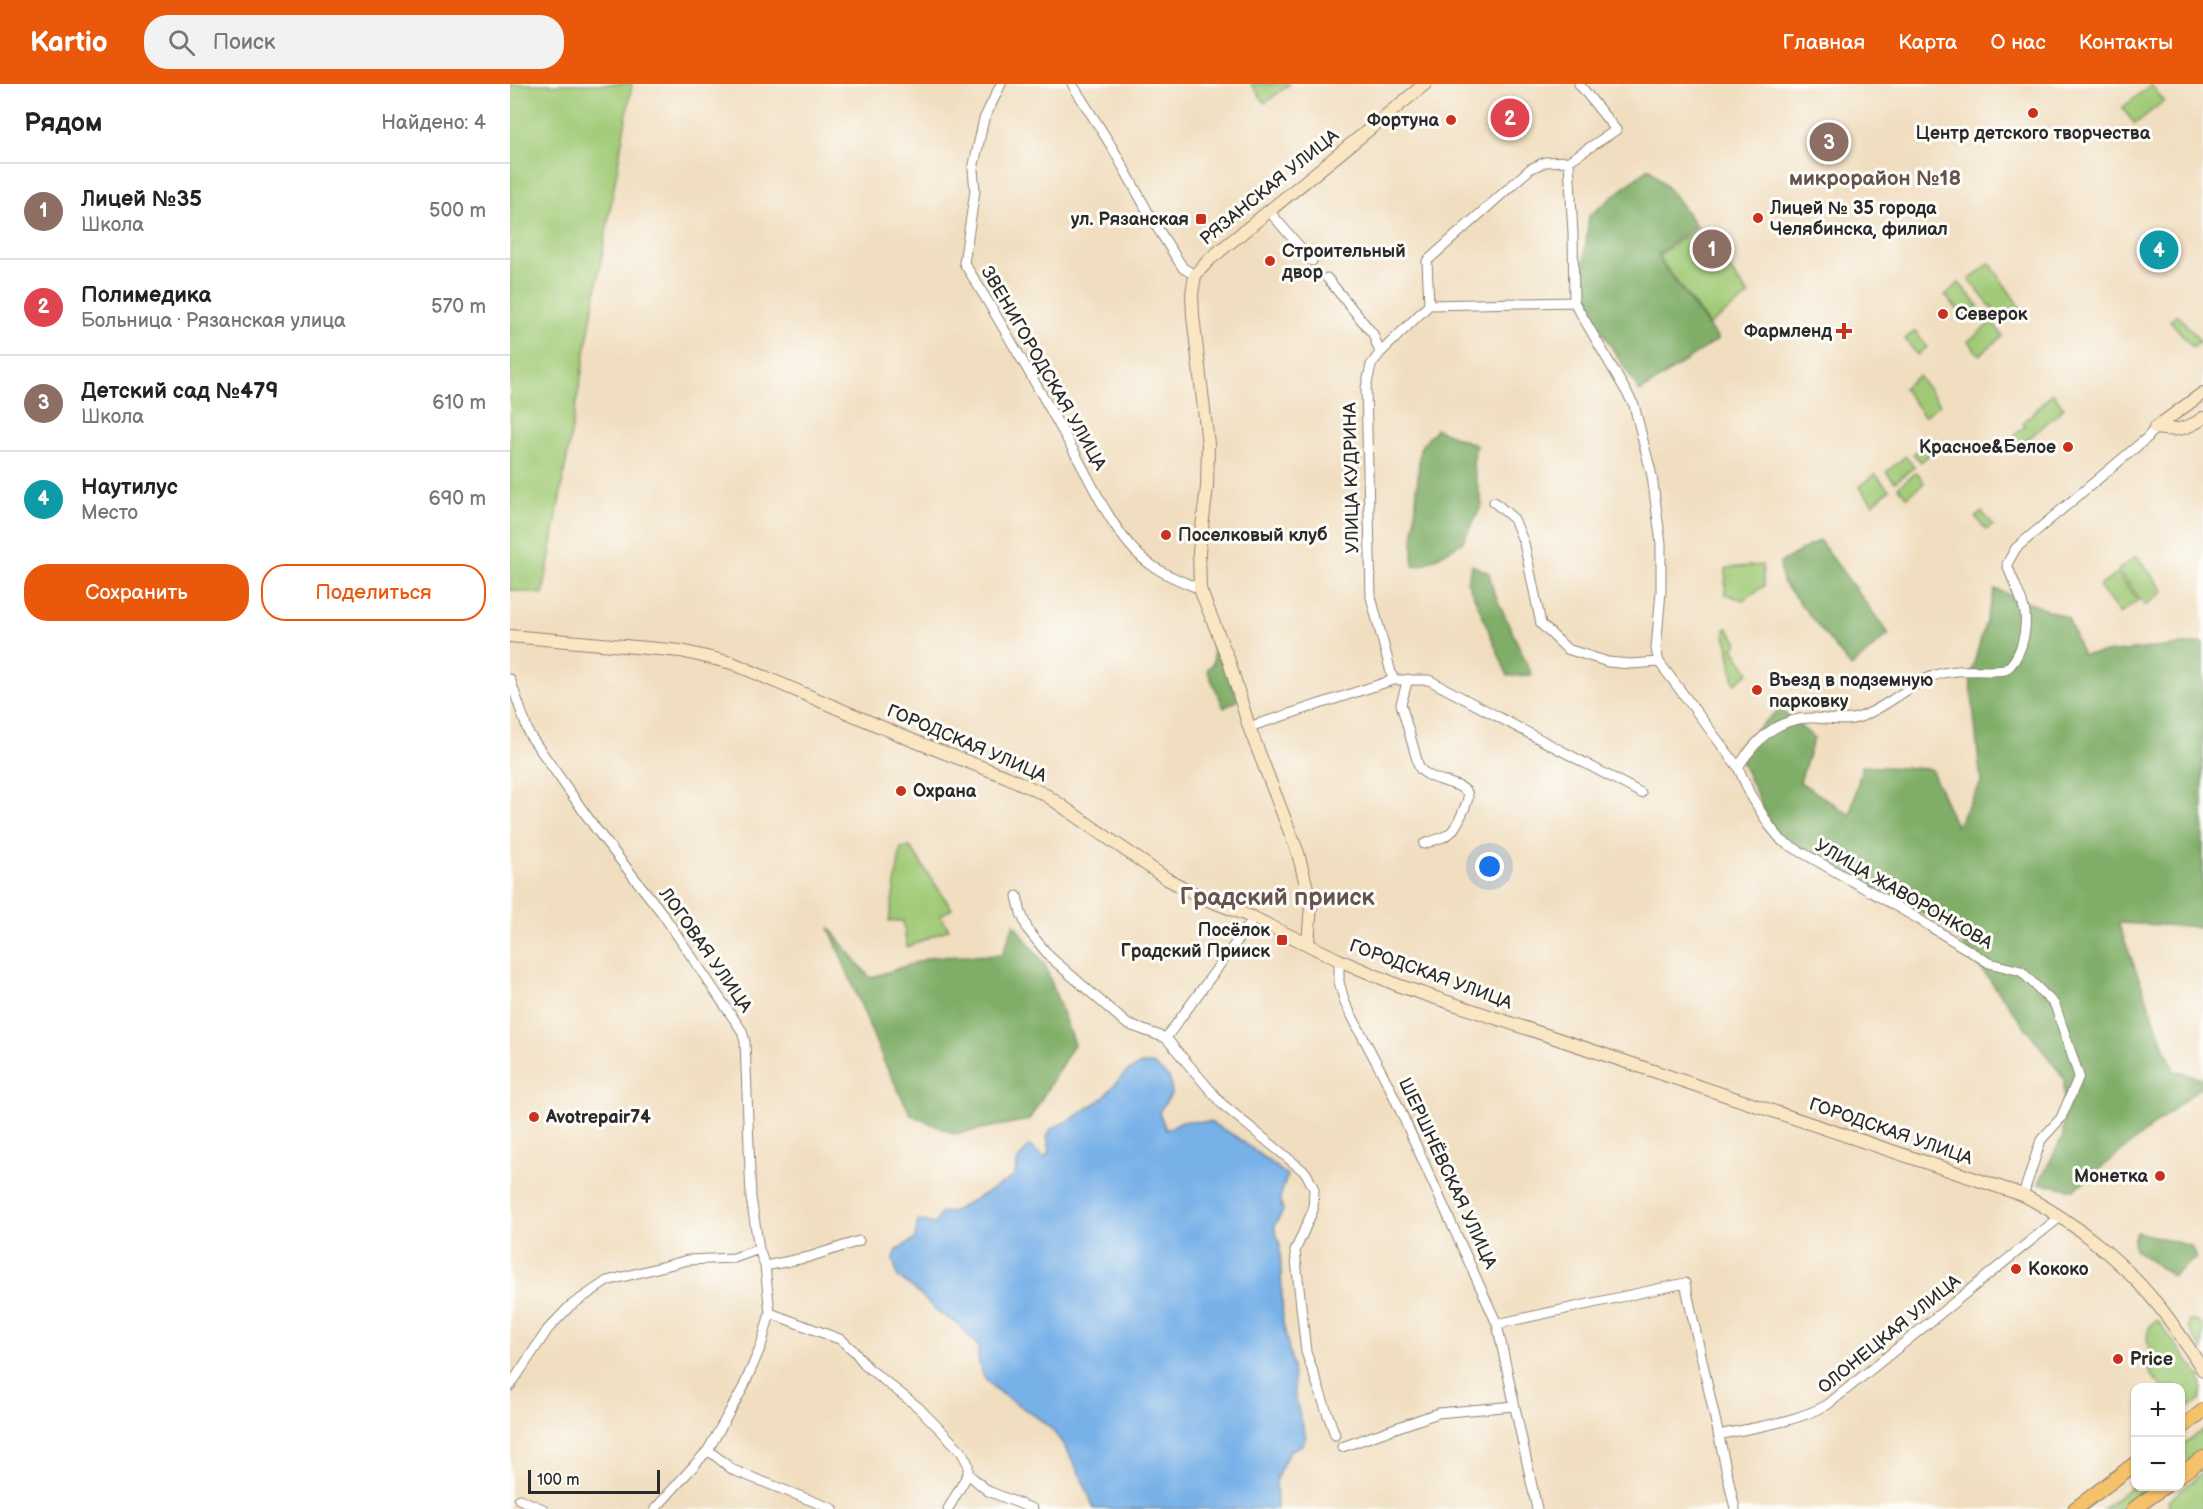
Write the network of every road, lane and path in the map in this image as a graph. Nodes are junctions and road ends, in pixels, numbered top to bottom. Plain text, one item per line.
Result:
1 (1001, 84) edge
2 (1072, 84) edge
3 (1425, 84) edge
4 (1579, 84) edge
5 (1569, 161) junction
6 (1269, 211) junction
7 (1312, 261) dead end
8 (1195, 275) junction
9 (1327, 278) dead end
10 (1574, 302) junction
11 (1429, 305) junction
12 (1373, 334) junction
13 (1393, 340) junction
14 (1380, 353) junction
15 (2203, 393) edge
16 (2183, 407) junction
17 (2200, 420) edge
18 (2155, 428) junction
19 (1494, 502) dead end
20 (1200, 589) junction
21 (510, 636) edge
22 (1659, 662) junction
23 (510, 679) edge
24 (1408, 679) junction
25 (1393, 680) junction
26 (1249, 727) junction
27 (1738, 767) junction
28 (1641, 793) dead end
29 (1424, 844) dead end
30 (1017, 896) dead end
31 (1254, 918) junction
32 (1308, 944) junction
33 (1339, 960) junction
34 (1166, 1038) junction
35 (2023, 1195) junction
36 (2060, 1217) junction
37 (859, 1241) dead end
38 (759, 1249) junction
39 (765, 1266) junction
40 (770, 1313) junction
41 (1497, 1324) junction
42 (2203, 1370) edge
43 (510, 1386) edge
44 (1514, 1406) junction
45 (2203, 1411) edge
46 (2185, 1426) edge
47 (1718, 1435) junction
48 (1335, 1436) dead end
49 (1342, 1447) dead end
50 (708, 1450) junction
51 (2203, 1458) edge
52 (2131, 1467) edge
53 (2185, 1472) edge
54 (968, 1474) junction
55 (2158, 1491) edge
56 (519, 1499) dead end
57 (543, 1509) edge
58 (655, 1509) edge
59 (833, 1509) edge
60 (948, 1509) edge
61 (1033, 1509) edge
62 (1537, 1509) edge
63 (1735, 1509) edge
64 (2075, 1509) edge
65 (2134, 1509) edge

1 - 20 street, ЗВЕНИГОРОДСКАЯ УЛИЦА
2 - 8 street
3 - 6 street, РЯЗАНСКАЯ УЛИЦА
4 - 5 street
5 - 10 street
5 - 11 street
6 - 7 street
6 - 8 street, РЯЗАНСКАЯ УЛИЦА
8 - 20 street
9 - 12 street
10 - 11 street
10 - 22 street
11 - 13 street
12 - 13 street
12 - 14 street
13 - 14 street
14 - 25 street, УЛИЦА КУДРИНА
15 - 16 street
16 - 17 street
16 - 18 street
17 - 18 street
18 - 27 street
19 - 22 street
20 - 26 street
21 - 31 street, ГОРОДСКАЯ УЛИЦА
22 - 27 street, УЛИЦА ЖАВОРОНКОВА
23 - 38 street, ЛОГОВАЯ УЛИЦА
24 - 25 street
24 - 28 street
24 - 29 street
25 - 26 street
26 - 32 street
27 - 35 street, УЛИЦА ЖАВОРОНКОВА
30 - 34 street
31 - 32 street, ГОРОДСКАЯ УЛИЦА
31 - 34 street
32 - 33 street, ГОРОДСКАЯ УЛИЦА
33 - 35 street, ГОРОДСКАЯ УЛИЦА
33 - 41 street, ШЕРШНЁВСКАЯ УЛИЦА
34 - 48 street
35 - 36 street, ГОРОДСКАЯ УЛИЦА
36 - 42 street, ГОРОДСКАЯ УЛИЦА
36 - 47 street, ОЛОНЕЦКАЯ УЛИЦА
37 - 39 street
38 - 39 street, ЛОГОВАЯ УЛИЦА
38 - 43 street
39 - 40 street, ЛОГОВАЯ УЛИЦА
40 - 50 street, ЛОГОВАЯ УЛИЦА
40 - 54 street
41 - 44 street, ШЕРШНЁВСКАЯ УЛИЦА
41 - 47 street
44 - 49 street
44 - 62 street, ШЕРШНЁВСКАЯ УЛИЦА
45 - 46 main road
47 - 63 street
50 - 58 street, ЛОГОВАЯ УЛИЦА
50 - 59 street
51 - 53 main road
52 - 64 main road
54 - 60 street
54 - 61 street
55 - 65 main road
56 - 57 street

